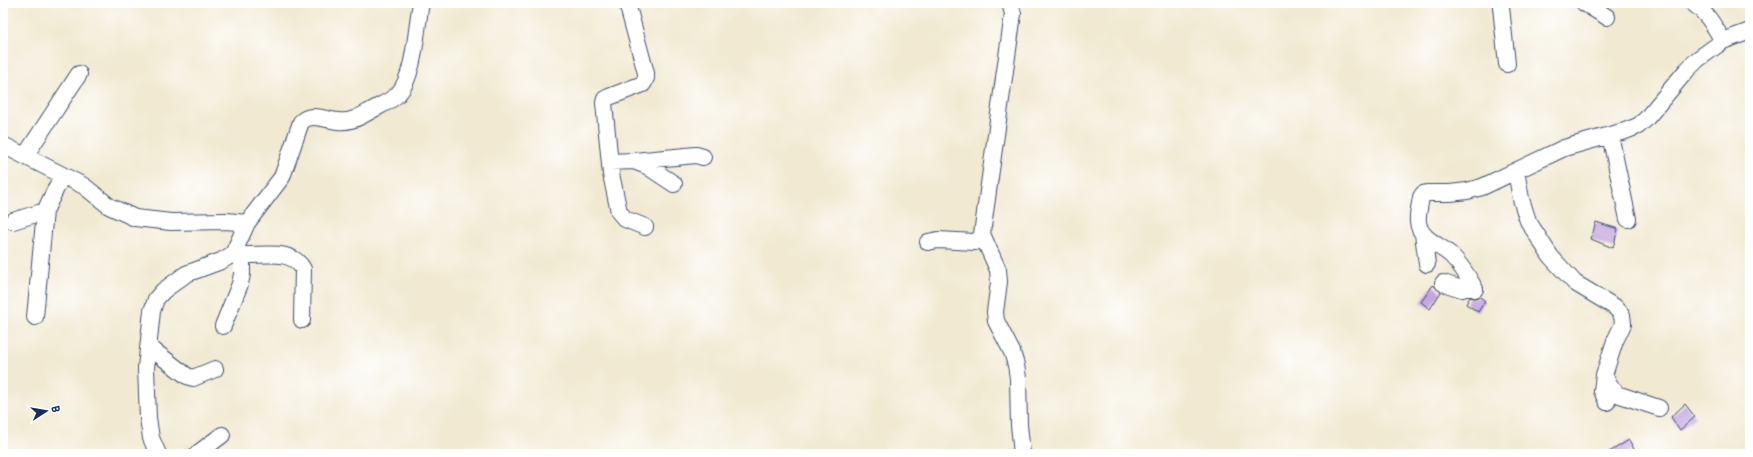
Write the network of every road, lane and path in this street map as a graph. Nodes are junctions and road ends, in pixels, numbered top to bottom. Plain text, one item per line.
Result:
1 (421, 3) edge
2 (627, 3) edge
3 (1010, 3) edge
4 (1502, 3) edge
5 (1584, 3) edge
6 (1693, 3) edge
7 (1607, 17) dead end
8 (1750, 31) edge
9 (1723, 42) junction
10 (1507, 64) dead end
11 (79, 74) dead end
12 (1610, 136) junction
13 (3, 145) edge
14 (25, 156) junction
15 (703, 157) dead end
16 (634, 161) junction
17 (610, 162) junction
18 (1516, 171) junction
19 (62, 176) junction
20 (674, 184) dead end
21 (45, 211) junction
22 (1628, 219) dead end
23 (13, 221) dead end
24 (246, 223) junction
25 (646, 227) dead end
26 (982, 234) junction
27 (1423, 234) junction
28 (928, 242) dead end
29 (237, 255) junction
30 (1427, 264) dead end
31 (1443, 283) dead end
32 (35, 317) dead end
33 (302, 320) dead end
34 (223, 326) dead end
35 (149, 346) junction
36 (215, 369) dead end
37 (1604, 375) junction
38 (1607, 402) dead end
39 (1659, 408) dead end
40 (222, 435) dead end
41 (158, 454) edge
42 (197, 454) edge
43 (1022, 454) edge

1 - 24 street
2 - 17 street
3 - 26 street
4 - 10 street
5 - 7 street
6 - 9 street
8 - 9 street
9 - 12 street
11 - 14 street
12 - 18 street
12 - 22 street
13 - 14 street
14 - 19 street
15 - 16 street
16 - 17 street
16 - 20 street
17 - 25 street
18 - 27 street
18 - 37 street
19 - 21 street
19 - 24 street
21 - 23 street
21 - 32 street
24 - 29 street
26 - 28 street
26 - 43 street
27 - 30 street
27 - 31 street
29 - 33 street
29 - 34 street
29 - 35 street
35 - 36 street
35 - 41 street
37 - 38 street
37 - 39 street
40 - 42 street

